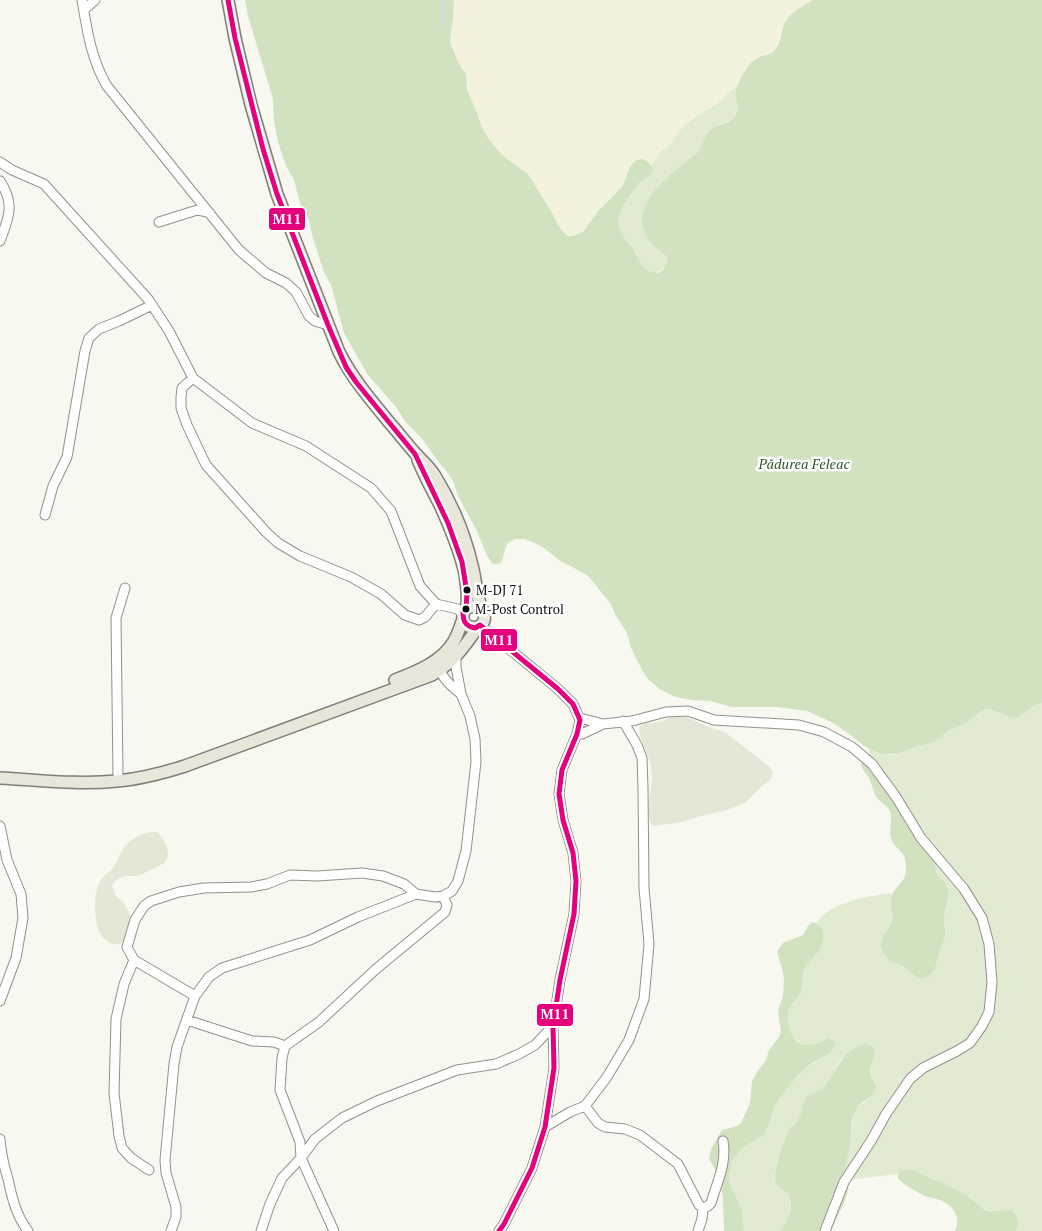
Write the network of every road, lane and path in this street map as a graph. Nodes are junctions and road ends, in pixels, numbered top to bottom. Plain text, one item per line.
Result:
1 (82, 0) edge
2 (95, 0) edge
3 (228, 0) edge
4 (84, 10) junction
5 (0, 162) edge
6 (0, 181) edge
7 (210, 213) junction
8 (159, 222) dead end
9 (0, 241) edge
10 (152, 305) junction
11 (328, 325) junction
12 (193, 378) junction
13 (415, 454) junction
14 (45, 515) dead end
15 (125, 588) dead end
16 (436, 604) junction
17 (482, 609) junction
18 (464, 614) junction
19 (479, 626) junction
20 (456, 656) junction
21 (441, 657) junction
22 (440, 670) junction
23 (461, 694) junction
24 (580, 720) junction
25 (623, 721) junction
26 (603, 724) junction
27 (577, 734) junction
28 (0, 772) edge
29 (118, 775) junction
30 (0, 778) edge
31 (0, 826) edge
32 (4, 861) edge
33 (416, 894) junction
34 (443, 896) junction
35 (134, 960) junction
36 (196, 996) junction
37 (0, 1001) edge
38 (187, 1020) junction
39 (553, 1026) junction
40 (286, 1046) junction
41 (585, 1106) junction
42 (545, 1127) junction
43 (0, 1140) edge
44 (724, 1141) dead end
45 (301, 1158) junction
46 (149, 1170) dead end
47 (703, 1208) junction
48 (28, 1231) edge
49 (171, 1231) edge
50 (261, 1231) edge
51 (334, 1231) edge
52 (499, 1231) edge
53 (698, 1231) edge
54 (825, 1231) edge

1 - 4 street
2 - 4 street
3 - 11 main road
4 - 7 street
5 - 10 street
6 - 9 street
7 - 8 street
7 - 11 street
10 - 12 street
10 - 14 street
11 - 13 main road
12 - 16 street
12 - 16 street
13 - 17 main road
13 - 18 main road
15 - 29 street
16 - 18 street
17 - 18 main road
17 - 19 main road
18 - 19 main road
18 - 21 main road
19 - 20 main road
19 - 24 street
20 - 22 main road
20 - 23 street
21 - 22 street
21 - 29 main road
22 - 23 street
22 - 30 main road
23 - 34 street
24 - 26 street
24 - 27 street
25 - 26 street
25 - 41 street
25 - 54 street
26 - 27 street
27 - 39 street
28 - 29 main road
31 - 32 street
32 - 37 street
33 - 34 street
33 - 35 street
33 - 36 street
34 - 40 street
35 - 36 street
35 - 46 street
36 - 38 street
38 - 40 street
38 - 49 street
39 - 42 street
39 - 45 street
40 - 45 street
41 - 42 street
41 - 47 street
42 - 52 street
43 - 48 street
44 - 47 street
45 - 50 street
45 - 51 street
47 - 53 street

